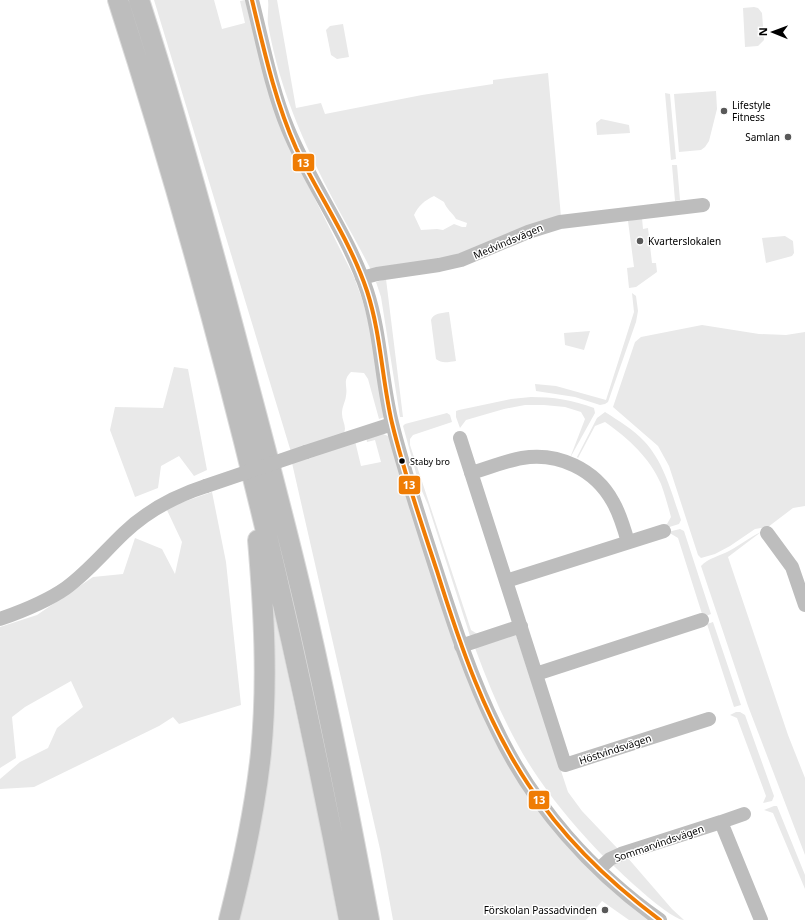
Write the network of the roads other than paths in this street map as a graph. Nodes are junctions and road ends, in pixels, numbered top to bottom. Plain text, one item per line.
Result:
1 (118, 0) edge
2 (139, 0) edge
3 (252, 0) edge
4 (703, 205) dead end
5 (362, 278) junction
6 (392, 424) junction
7 (460, 438) dead end
8 (471, 473) junction
9 (253, 475) junction
10 (664, 531) dead end
11 (767, 533) dead end
12 (628, 542) junction
13 (800, 571) edge
14 (506, 581) junction
15 (805, 605) edge
16 (0, 619) edge
17 (702, 620) dead end
18 (521, 626) junction
19 (461, 646) junction
20 (536, 674) junction
21 (709, 719) dead end
22 (744, 814) dead end
23 (721, 822) junction
24 (599, 869) junction
25 (229, 920) edge
26 (349, 920) edge
27 (369, 920) edge
28 (660, 920) edge
29 (761, 920) edge

1 - 9 highway
2 - 27 highway
3 - 5 street
4 - 5 street, Medvindsvägen
5 - 6 street
6 - 16 street, bridge
6 - 19 street
7 - 8 street, Höstvindsvägen
8 - 12 street
8 - 14 street, Höstvindsvägen
9 - 25 highway
9 - 26 highway
10 - 12 street
11 - 13 street
12 - 14 street
13 - 15 street
14 - 18 street, Höstvindsvägen
17 - 20 street
18 - 19 street
18 - 20 street, Höstvindsvägen
19 - 24 street
20 - 21 street, Höstvindsvägen
22 - 23 street, Sommarvindsvägen
23 - 24 street, Sommarvindsvägen
23 - 29 street
24 - 28 street

